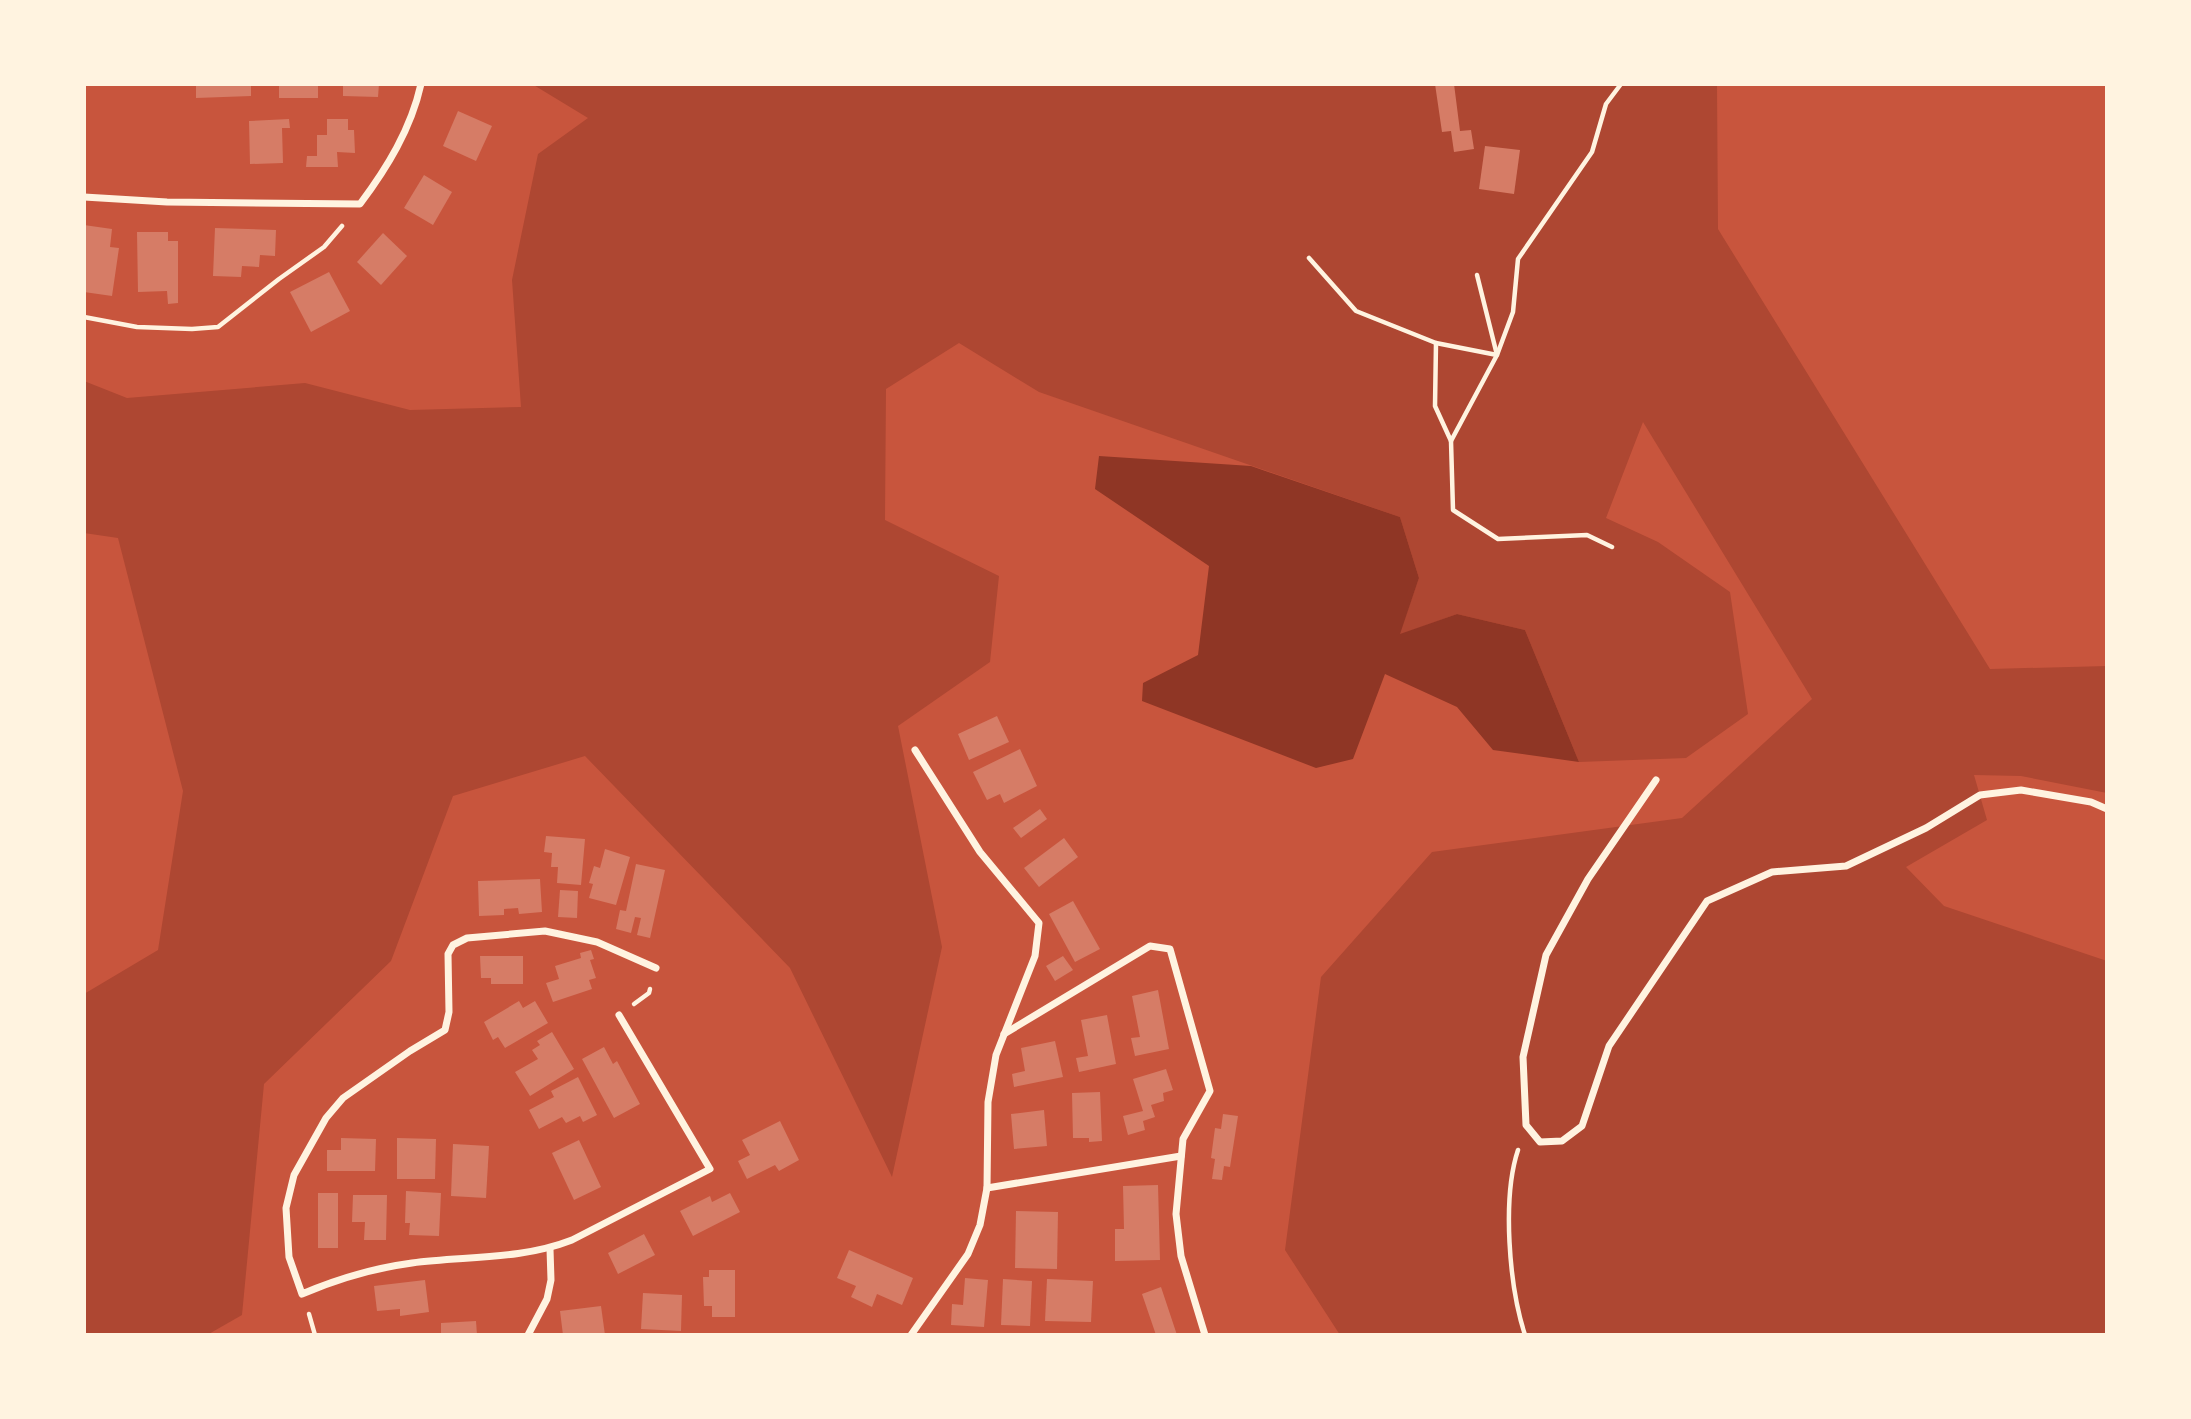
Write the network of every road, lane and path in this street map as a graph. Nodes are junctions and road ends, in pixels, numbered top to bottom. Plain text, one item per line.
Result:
1 (421, 84) edge
2 (1621, 84) edge
3 (84, 197) edge
4 (360, 204) junction
5 (1309, 258) dead end
6 (1477, 275) dead end
7 (84, 317) edge
8 (1436, 343) junction
9 (1497, 355) junction
10 (1451, 442) junction
11 (1612, 548) dead end
12 (915, 750) dead end
13 (1656, 780) dead end
14 (2107, 808) edge
15 (656, 968) joint
16 (619, 1015) joint
17 (1004, 1034) junction
18 (1527, 1125) junction
19 (1181, 1156) junction
20 (987, 1188) junction
21 (551, 1249) junction
22 (528, 1335) edge
23 (911, 1335) edge
24 (1205, 1335) edge
25 (1525, 1335) edge

1 - 4 street
2 - 9 path
3 - 4 street
4 - 7 path
5 - 8 path
6 - 9 path
8 - 9 path
8 - 10 path
9 - 10 path
10 - 11 path
12 - 17 street
13 - 18 street
14 - 18 street
15 - 16 path
15 - 21 street
16 - 21 street
17 - 19 street
17 - 20 street
18 - 25 path
19 - 20 street
19 - 24 street
20 - 23 street
21 - 22 street

